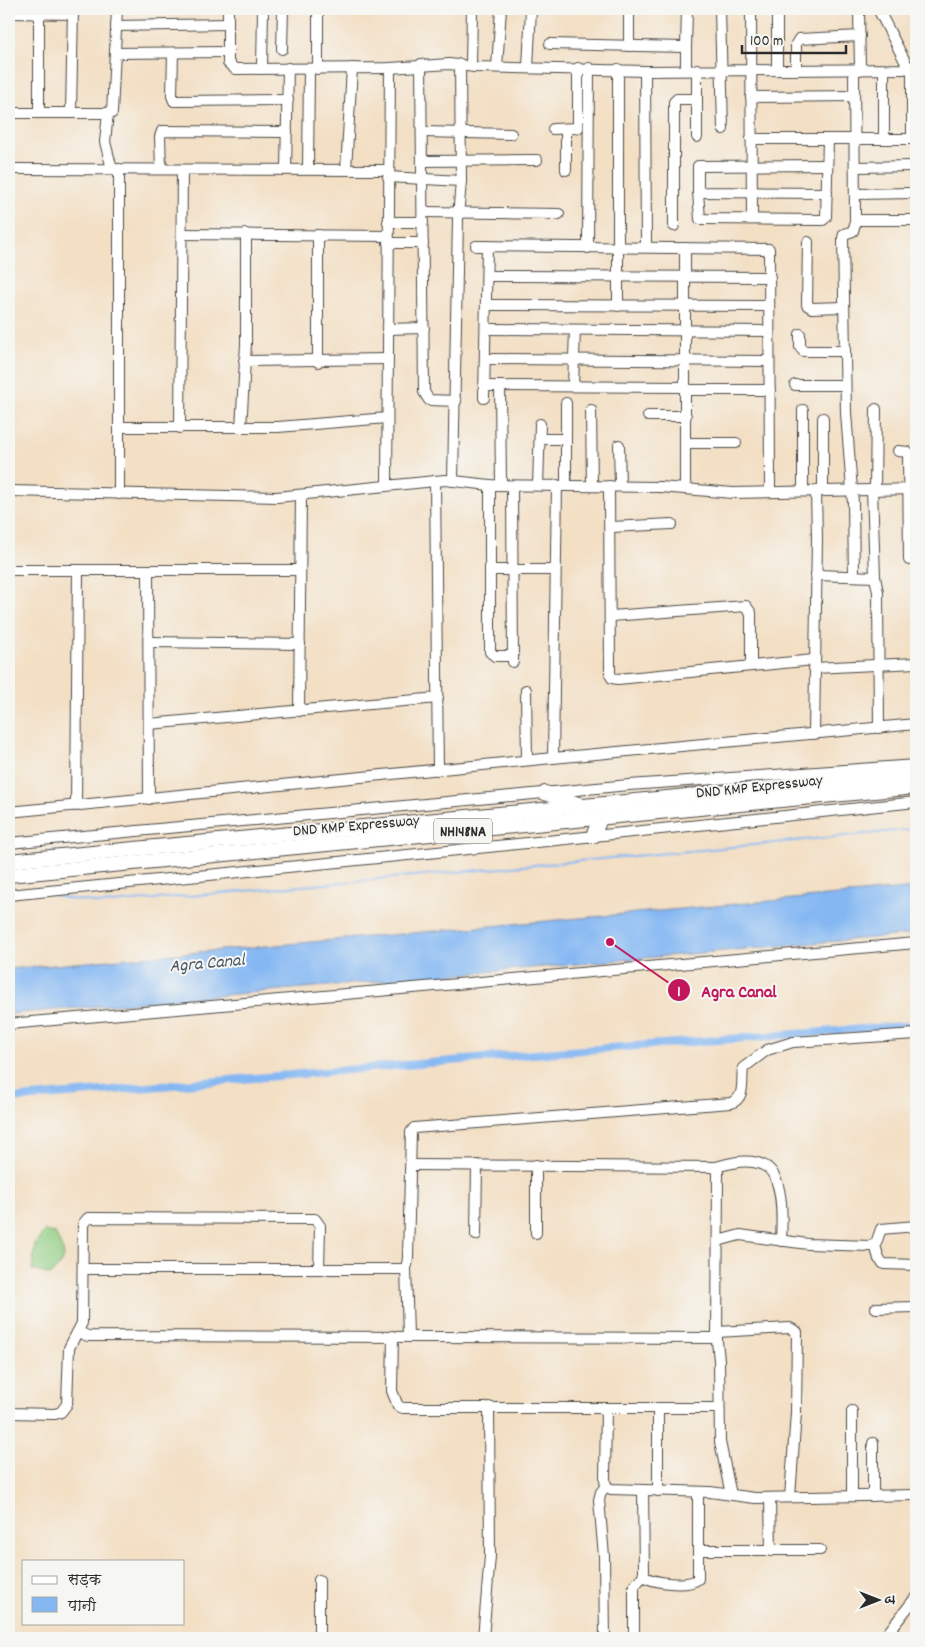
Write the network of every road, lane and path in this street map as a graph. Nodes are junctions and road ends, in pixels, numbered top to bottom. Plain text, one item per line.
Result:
1 (117, 9) edge
2 (228, 9) edge
3 (263, 9) edge
4 (283, 9) edge
5 (318, 9) edge
6 (472, 9) edge
7 (501, 9) edge
8 (531, 9) edge
9 (629, 9) edge
10 (687, 9) edge
11 (720, 9) edge
12 (751, 9) edge
13 (778, 9) edge
14 (859, 9) edge
15 (878, 9) edge
16 (73, 11) edge
17 (9, 13) edge
18 (39, 13) junction
19 (228, 24) junction
20 (116, 26) junction
21 (860, 36) junction
22 (550, 44) dead end
23 (629, 46) junction
24 (686, 48) junction
25 (282, 49) dead end
26 (228, 52) junction
27 (115, 53) junction
28 (173, 53) junction
29 (421, 64) junction
30 (465, 65) junction
31 (497, 67) junction
32 (528, 67) junction
33 (262, 68) junction
34 (288, 68) junction
35 (313, 68) junction
36 (352, 68) junction
37 (390, 68) junction
38 (584, 68) junction
39 (913, 68) edge
40 (618, 69) junction
41 (777, 69) junction
42 (796, 69) junction
43 (692, 70) junction
44 (723, 70) junction
45 (751, 70) junction
46 (857, 70) junction
47 (884, 70) junction
48 (645, 71) junction
49 (854, 96) junction
50 (751, 97) junction
51 (697, 99) junction
52 (288, 100) junction
53 (40, 113) junction
54 (70, 113) junction
55 (108, 113) junction
56 (9, 114) edge
57 (553, 129) dead end
58 (566, 129) junction
59 (723, 129) dead end
60 (287, 132) junction
61 (422, 132) junction
62 (460, 134) junction
63 (511, 134) dead end
64 (697, 137) dead end
65 (828, 139) junction
66 (855, 139) junction
67 (884, 139) junction
68 (914, 139) edge
69 (751, 140) junction
70 (461, 160) junction
71 (537, 160) dead end
72 (422, 161) junction
73 (827, 165) junction
74 (752, 166) junction
75 (913, 166) dead end
76 (856, 167) junction
77 (9, 169) edge
78 (115, 169) junction
79 (286, 169) junction
80 (308, 169) junction
81 (161, 170) junction
82 (182, 170) junction
83 (346, 170) junction
84 (566, 170) dead end
85 (388, 173) junction
86 (422, 180) junction
87 (461, 181) junction
88 (698, 192) junction
89 (752, 193) junction
90 (827, 193) junction
91 (913, 193) dead end
92 (856, 194) junction
93 (459, 212) junction
94 (560, 214) dead end
95 (423, 217) junction
96 (752, 219) junction
97 (855, 220) junction
98 (913, 220) dead end
99 (388, 222) junction
100 (674, 226) dead end
101 (182, 234) junction
102 (246, 234) junction
103 (318, 235) junction
104 (388, 240) junction
105 (808, 242) dead end
106 (424, 243) junction
107 (646, 246) junction
108 (588, 248) junction
109 (618, 248) junction
110 (685, 248) junction
111 (618, 275) junction
112 (487, 276) junction
113 (685, 276) junction
114 (770, 277) junction
115 (486, 305) junction
116 (618, 306) junction
117 (685, 306) junction
118 (769, 306) junction
119 (844, 307) junction
120 (387, 328) junction
121 (424, 328) junction
122 (486, 329) junction
123 (575, 330) junction
124 (686, 331) junction
125 (769, 331) junction
126 (800, 334) dead end
127 (845, 351) junction
128 (574, 358) junction
129 (387, 359) junction
130 (485, 359) junction
131 (686, 360) junction
132 (244, 361) junction
133 (769, 361) junction
134 (318, 362) junction
135 (795, 385) dead end
136 (845, 385) junction
137 (484, 386) junction
138 (500, 386) junction
139 (573, 386) junction
140 (686, 389) junction
141 (770, 390) junction
142 (484, 398) dead end
143 (456, 401) junction
144 (566, 403) dead end
145 (876, 409) dead end
146 (592, 410) dead end
147 (802, 410) dead end
148 (648, 416) dead end
149 (686, 416) junction
150 (387, 418) junction
151 (824, 418) dead end
152 (540, 424) dead end
153 (120, 427) junction
154 (180, 428) junction
155 (241, 428) junction
156 (540, 439) junction
157 (566, 439) junction
158 (736, 442) dead end
159 (685, 443) junction
160 (619, 445) dead end
161 (898, 451) dead end
162 (436, 481) junction
163 (453, 481) junction
164 (387, 485) junction
165 (490, 485) junction
166 (538, 485) junction
167 (561, 485) junction
168 (507, 486) junction
169 (592, 486) junction
170 (614, 486) junction
171 (685, 489) junction
172 (874, 489) junction
173 (912, 489) edge
174 (803, 490) junction
175 (819, 490) junction
176 (852, 490) junction
177 (9, 491) edge
178 (770, 491) junction
179 (119, 494) junction
180 (301, 495) junction
181 (672, 524) dead end
182 (611, 527) junction
183 (910, 560) dead end
184 (9, 570) edge
185 (78, 570) junction
186 (300, 570) junction
187 (490, 570) junction
188 (512, 570) junction
189 (555, 570) junction
190 (148, 571) junction
191 (816, 575) junction
192 (854, 576) junction
193 (876, 576) junction
194 (611, 616) junction
195 (150, 642) junction
196 (300, 644) junction
197 (916, 663) edge
198 (814, 664) junction
199 (878, 665) junction
200 (751, 666) junction
201 (526, 690) dead end
202 (438, 698) junction
203 (299, 711) junction
204 (149, 724) junction
205 (916, 724) edge
206 (879, 728) junction
207 (814, 734) junction
208 (553, 758) junction
209 (527, 760) junction
210 (916, 764) edge
211 (438, 770) junction
212 (916, 774) edge
213 (916, 787) edge
214 (545, 793) junction
215 (149, 799) junction
216 (916, 802) edge
217 (76, 806) junction
218 (582, 806) junction
219 (9, 812) edge
220 (600, 819) junction
221 (593, 836) junction
222 (9, 842) edge
223 (9, 861) edge
224 (9, 875) edge
225 (9, 895) edge
226 (916, 943) edge
227 (9, 1024) edge
228 (916, 1034) edge
229 (411, 1165) junction
230 (536, 1165) junction
231 (477, 1166) junction
232 (716, 1167) junction
233 (916, 1226) edge
234 (536, 1233) dead end
235 (476, 1235) dead end
236 (718, 1241) junction
237 (781, 1241) junction
238 (875, 1245) junction
239 (916, 1265) edge
240 (406, 1267) junction
241 (83, 1269) junction
242 (319, 1269) junction
243 (916, 1307) edge
244 (876, 1308) dead end
245 (78, 1332) junction
246 (717, 1335) junction
247 (393, 1336) junction
248 (408, 1336) junction
249 (489, 1407) junction
250 (606, 1408) junction
251 (719, 1408) junction
252 (658, 1409) junction
253 (852, 1411) dead end
254 (9, 1414) edge
255 (873, 1443) dead end
256 (606, 1486) junction
257 (643, 1490) junction
258 (658, 1491) junction
259 (698, 1492) junction
260 (731, 1495) junction
261 (916, 1495) edge
262 (852, 1496) junction
263 (873, 1496) junction
264 (790, 1497) junction
265 (770, 1498) junction
266 (699, 1550) junction
267 (820, 1550) dead end
268 (771, 1551) junction
269 (643, 1576) junction
270 (319, 1580) dead end
271 (916, 1597) edge
272 (319, 1638) edge
273 (483, 1638) edge
274 (605, 1638) edge
275 (634, 1638) edge
276 (884, 1638) edge

1 - 20 street
2 - 19 street
3 - 33 street
4 - 25 street
5 - 35 street
6 - 30 street
7 - 31 street
8 - 32 street
9 - 23 street
10 - 24 street
11 - 44 street
12 - 45 street
13 - 41 street
14 - 21 street
15 - 39 street
16 - 18 street
16 - 54 street
17 - 18 street
18 - 53 street
19 - 20 street
19 - 26 street
20 - 27 street
21 - 42 street
21 - 46 street
22 - 23 street
23 - 24 street
24 - 43 street
26 - 28 street
26 - 33 street
27 - 28 street
27 - 55 street
28 - 52 street
29 - 30 street
29 - 37 street
29 - 61 street
30 - 31 street
30 - 62 street
31 - 32 street
32 - 38 street
33 - 34 street
34 - 35 street
34 - 52 street
35 - 36 street
35 - 80 street
36 - 37 street
36 - 83 street
37 - 85 street
38 - 40 street
38 - 58 street
38 - 108 street
39 - 47 street
39 - 68 street
40 - 48 street
40 - 109 street
41 - 42 street
41 - 45 street
42 - 46 street
43 - 44 street
43 - 48 street
43 - 51 street
44 - 45 street
44 - 59 street
45 - 50 street
46 - 47 street
46 - 49 street
47 - 67 street
48 - 107 street
49 - 50 street
49 - 66 street
50 - 69 street
51 - 64 street
51 - 100 street
52 - 60 street
53 - 54 street
53 - 56 street
54 - 55 street
55 - 78 street
57 - 58 street
58 - 84 street
60 - 79 street
60 - 81 street
61 - 62 street
61 - 72 street
62 - 63 street
62 - 70 street
65 - 66 street
65 - 69 street
65 - 73 street
66 - 67 street
66 - 76 street
67 - 68 street
69 - 74 street
70 - 71 street
70 - 72 street
70 - 87 street
72 - 86 street
73 - 74 street
73 - 90 street
74 - 88 street
74 - 89 street
75 - 76 street
76 - 92 street
77 - 78 street
78 - 81 street
78 - 153 street
79 - 80 street
79 - 82 street
80 - 83 street
81 - 82 street
82 - 101 street
83 - 85 street
85 - 86 street
85 - 99 street
86 - 87 street
86 - 95 street
87 - 93 street
88 - 89 street
88 - 96 street
89 - 90 street
89 - 96 street
90 - 96 street
91 - 92 street
92 - 97 street
93 - 94 street
93 - 95 street
93 - 143 street
95 - 99 street
95 - 106 street
97 - 98 street
97 - 119 street
99 - 104 street
101 - 102 street
101 - 154 street
102 - 103 street
102 - 132 street
103 - 104 street
103 - 134 street
104 - 106 street
104 - 120 street
105 - 119 street
106 - 121 street
107 - 109 street
107 - 110 street
108 - 109 street
108 - 112 street
109 - 111 street
110 - 113 street
110 - 114 street
111 - 112 street
111 - 113 street
111 - 116 street
112 - 115 street
113 - 114 street
113 - 117 street
114 - 118 street
115 - 116 street
115 - 122 street
116 - 117 street
117 - 118 street
117 - 124 street
118 - 125 street
119 - 127 street
120 - 121 street
120 - 129 street
121 - 143 street
122 - 123 street
122 - 130 street
123 - 124 street
123 - 128 street
124 - 125 street
124 - 131 street
125 - 133 street
126 - 127 street
127 - 136 street
128 - 130 street
128 - 131 street
128 - 139 street
129 - 134 street
129 - 150 street
130 - 137 street
131 - 133 street
131 - 140 street
132 - 134 street
132 - 155 street
133 - 141 street
135 - 136 street
136 - 176 street
137 - 138 street
137 - 142 street
138 - 139 street
138 - 168 street
139 - 140 street
140 - 141 street
140 - 149 street
141 - 178 street
143 - 163 street
144 - 157 street
145 - 172 street
146 - 169 street
147 - 174 street
148 - 149 street
149 - 159 street
150 - 155 street
150 - 164 street
151 - 175 street
152 - 156 street
153 - 154 street
153 - 179 street
154 - 155 street
156 - 157 street
156 - 166 street
157 - 167 street
158 - 159 street
159 - 171 street
160 - 170 street
161 - 173 street
162 - 163 street
162 - 164 street
162 - 202 street
163 - 165 street
164 - 180 street
165 - 168 street
165 - 187 street
166 - 167 street
166 - 168 street
167 - 169 street
167 - 189 street
168 - 188 street
169 - 170 street
170 - 171 street
170 - 182 street
171 - 178 street
172 - 173 street
172 - 176 street
172 - 193 street
173 - 183 street
174 - 175 street
174 - 178 street
175 - 176 street
175 - 191 street
176 - 192 street
177 - 179 street
179 - 180 street
180 - 186 street
181 - 182 street
182 - 194 street
184 - 185 street
185 - 190 street
185 - 217 street
186 - 190 street
186 - 196 street
187 - 188 street
187 - 188 street
188 - 189 street
189 - 208 street
190 - 195 street
191 - 192 street
191 - 198 street
192 - 193 street
193 - 199 street
194 - 200 street
194 - 200 street
195 - 196 street
195 - 204 street
196 - 203 street
197 - 199 street
198 - 199 street
198 - 200 street
198 - 207 street
199 - 206 street
201 - 209 street
202 - 203 street
202 - 211 street
203 - 204 street
204 - 215 street
205 - 206 street
206 - 207 street
207 - 208 street
208 - 209 street
209 - 211 street
210 - 214 street
211 - 215 street
212 - 218 highway, DND KMP Expressway / NH148NA
213 - 220 highway, DND KMP Expressway / NH148NA
214 - 218 highway
214 - 222 street
215 - 217 street
216 - 221 street
217 - 219 street
218 - 223 highway, DND KMP Expressway / NH148NA
220 - 221 highway
220 - 224 highway, DND KMP Expressway / NH148NA
221 - 225 street
226 - 227 street
228 - 229 street
229 - 231 street
229 - 240 street
230 - 231 street
230 - 232 street
230 - 234 street
231 - 235 street
232 - 236 street
232 - 237 street
233 - 238 street
236 - 237 street
236 - 246 street
237 - 238 street
238 - 239 street
240 - 242 street
240 - 248 street
241 - 242 street
241 - 242 street
241 - 245 street
243 - 244 street
245 - 247 street
245 - 254 street
246 - 248 street
246 - 251 street
246 - 264 street
247 - 248 street
247 - 249 street
249 - 250 street
249 - 273 street
250 - 252 street
250 - 256 street
251 - 252 street
251 - 260 street
252 - 258 street
253 - 262 street
255 - 263 street
256 - 257 street
256 - 274 street
257 - 258 street
257 - 269 street
258 - 259 street
259 - 260 street
259 - 266 street
260 - 265 street
261 - 263 street
262 - 263 street
262 - 264 street
264 - 265 street
265 - 268 street
266 - 268 street
266 - 269 street
267 - 268 street
269 - 275 street
270 - 272 street
271 - 276 street

